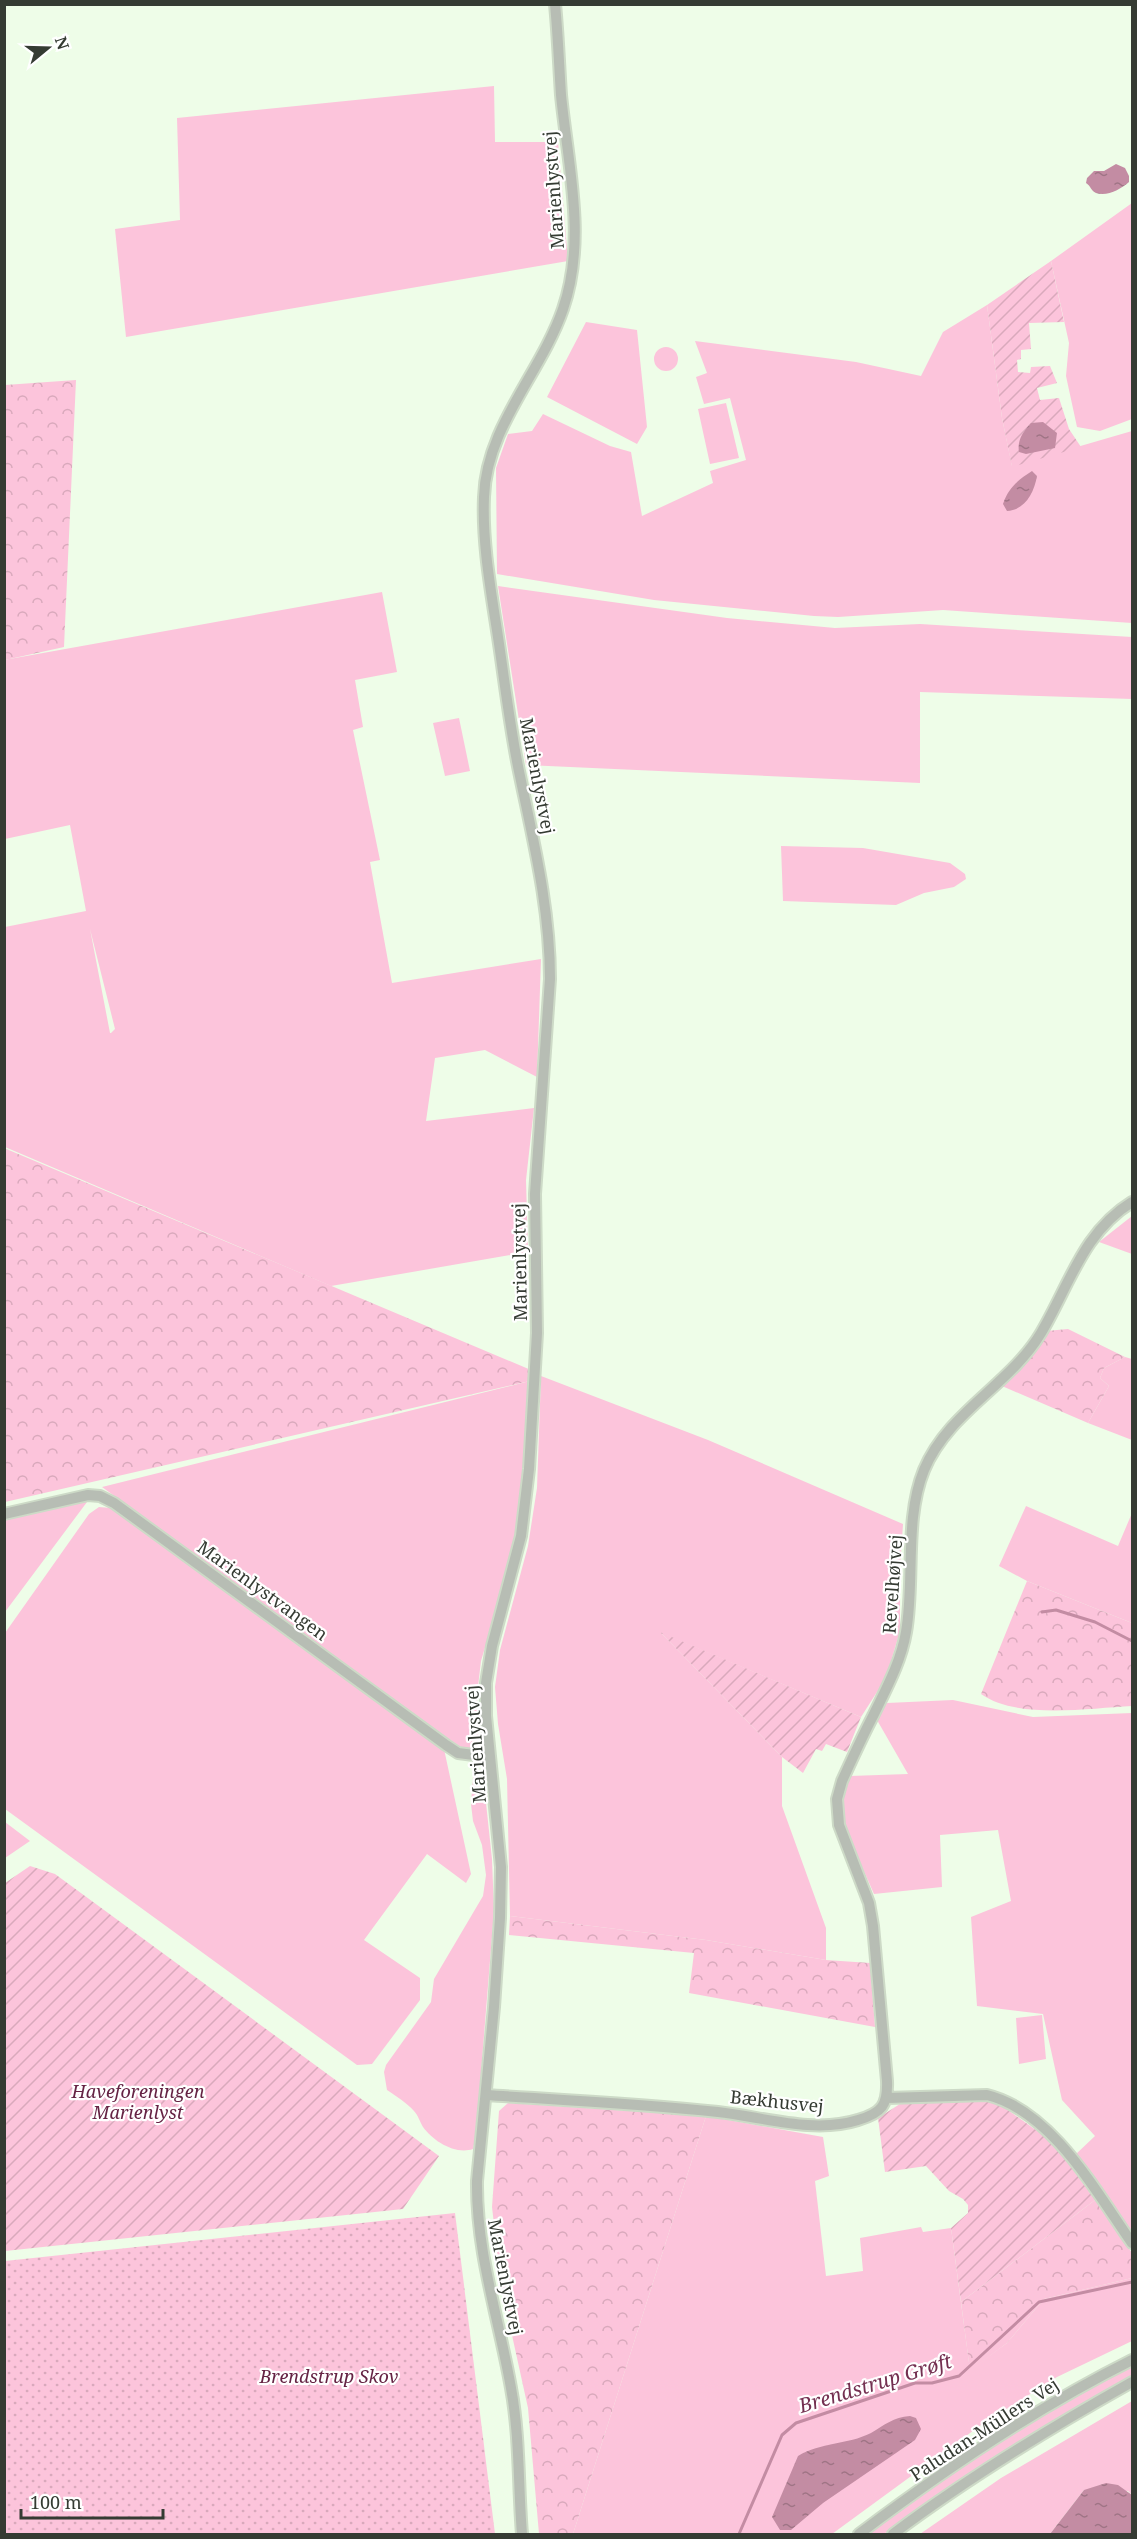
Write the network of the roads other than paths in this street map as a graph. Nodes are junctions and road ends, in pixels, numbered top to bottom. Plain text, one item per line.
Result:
1 (555, 4) edge
2 (1132, 1202) edge
3 (4, 1514) edge
4 (490, 1757) junction
5 (486, 2095) junction
6 (887, 2098) junction
7 (1132, 2243) edge
8 (1132, 2360) edge
9 (1132, 2382) edge
10 (522, 2535) edge
11 (859, 2535) edge
12 (893, 2535) edge

1 - 4 street, Marienlystvej
2 - 6 street, Revelhøjvej
3 - 4 street, Marienlystvangen
4 - 5 street, Marienlystvej
5 - 6 street, Bækhusvej
5 - 10 street, Marienlystvej
6 - 7 street
8 - 11 street, Paludan-Müllers Vej
9 - 12 street, Paludan-Müllers Vej

